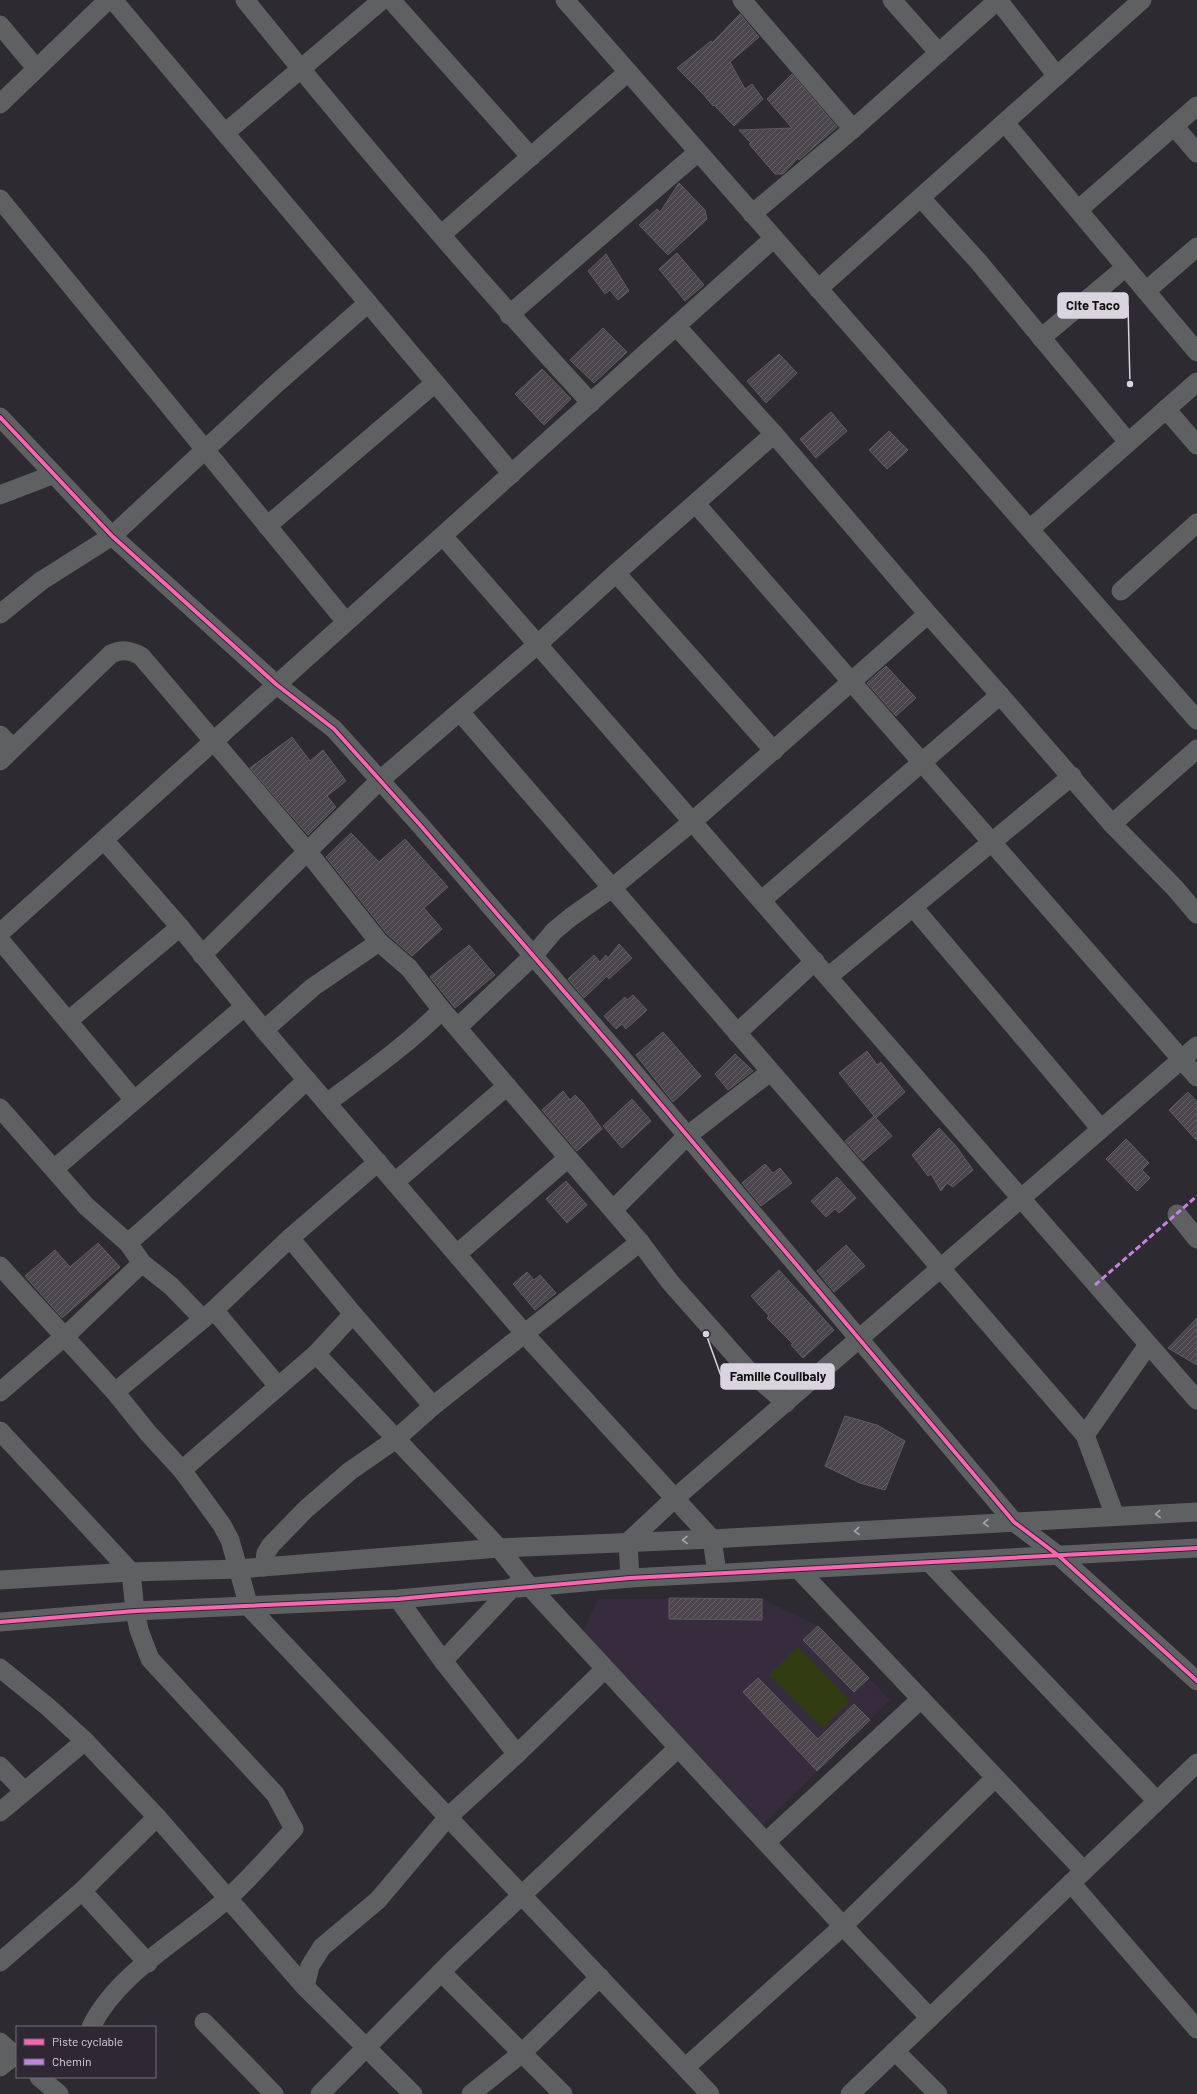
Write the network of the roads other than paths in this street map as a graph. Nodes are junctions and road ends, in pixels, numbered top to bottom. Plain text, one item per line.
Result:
1 (108, 0) edge
2 (114, 0) edge
3 (245, 0) edge
4 (382, 0) edge
5 (391, 0) edge
6 (564, 0) edge
7 (742, 0) edge
8 (892, 0) edge
9 (998, 0) edge
10 (1142, 0) edge
11 (0, 25) edge
12 (939, 53) junction
13 (36, 68) junction
14 (301, 69) junction
15 (628, 72) junction
16 (1057, 76) junction
17 (0, 104) edge
18 (1197, 106) edge
19 (1005, 123) junction
20 (1174, 126) junction
21 (853, 129) junction
22 (225, 133) junction
23 (698, 152) junction
24 (1197, 153) edge
25 (531, 157) junction
26 (0, 198) edge
27 (921, 198) junction
28 (1078, 210) junction
29 (752, 214) junction
30 (442, 234) junction
31 (774, 238) junction
32 (1197, 247) edge
33 (1126, 267) junction
34 (818, 289) junction
35 (1146, 291) junction
36 (368, 303) junction
37 (509, 315) junction
38 (676, 326) junction
39 (1041, 338) junction
40 (1197, 352) edge
41 (1197, 382) edge
42 (435, 383) junction
43 (590, 403) junction
44 (1166, 409) junction
45 (0, 417) edge
46 (774, 434) junction
47 (1128, 442) junction
48 (1197, 445) edge
49 (206, 448) junction
50 (512, 474) junction
51 (52, 475) junction
52 (0, 495) edge
53 (696, 504) junction
54 (1197, 523) edge
55 (267, 526) junction
56 (1030, 529) junction
57 (112, 536) junction
58 (443, 536) junction
59 (616, 573) junction
60 (1121, 591) dead end
61 (0, 614) edge
62 (928, 614) junction
63 (346, 622) junction
64 (538, 644) junction
65 (852, 683) junction
66 (276, 685) junction
67 (1000, 694) junction
68 (460, 712) junction
69 (1197, 720) edge
70 (7, 741) edge
71 (213, 742) junction
72 (1197, 749) edge
73 (774, 751) junction
74 (0, 761) edge
75 (921, 762) junction
76 (1072, 776) junction
77 (379, 781) junction
78 (692, 822) junction
79 (1112, 824) junction
80 (104, 840) junction
81 (991, 841) junction
82 (307, 851) junction
83 (612, 888) junction
84 (762, 900) junction
85 (913, 906) junction
86 (1197, 914) edge
87 (180, 927) junction
88 (0, 934) edge
89 (0, 940) edge
90 (378, 942) junction
91 (202, 955) junction
92 (534, 956) junction
93 (815, 961) junction
94 (828, 977) junction
95 (244, 1007) junction
96 (442, 1010) junction
97 (68, 1021) junction
98 (458, 1027) junction
99 (264, 1030) junction
100 (737, 1033) junction
101 (1197, 1046) edge
102 (1182, 1059) junction
103 (770, 1072) junction
104 (1197, 1076) edge
105 (307, 1080) junction
106 (508, 1086) junction
107 (134, 1100) junction
108 (327, 1103) junction
109 (0, 1108) edge
110 (1102, 1129) junction
111 (687, 1136) junction
112 (568, 1158) junction
113 (378, 1162) junction
114 (54, 1169) junction
115 (395, 1182) junction
116 (1020, 1200) junction
117 (613, 1210) junction
118 (1176, 1214) dead end
119 (290, 1238) junction
120 (1197, 1239) edge
121 (640, 1242) junction
122 (128, 1243) junction
123 (456, 1254) junction
124 (142, 1263) junction
125 (0, 1266) edge
126 (940, 1269) junction
127 (209, 1314) junction
128 (353, 1314) junction
129 (525, 1333) junction
130 (64, 1337) junction
131 (859, 1339) junction
132 (1148, 1345) junction
133 (316, 1354) junction
134 (278, 1386) junction
135 (0, 1392) edge
136 (115, 1392) junction
137 (1197, 1400) edge
138 (786, 1403) junction
139 (433, 1406) junction
140 (0, 1431) edge
141 (1084, 1435) junction
142 (396, 1439) junction
143 (182, 1470) junction
144 (674, 1499) junction
145 (1197, 1512) edge
146 (1115, 1516) junction
147 (1014, 1522) junction
148 (712, 1539) junction
149 (628, 1542) junction
150 (499, 1548) junction
151 (1197, 1548) edge
152 (1059, 1556) junction
153 (929, 1562) junction
154 (264, 1567) junction
155 (239, 1569) junction
156 (798, 1569) junction
157 (131, 1572) junction
158 (717, 1573) junction
159 (630, 1578) junction
160 (0, 1580) edge
161 (521, 1586) junction
162 (398, 1599) junction
163 (249, 1607) junction
164 (135, 1611) junction
165 (0, 1622) edge
166 (443, 1662) junction
167 (0, 1668) edge
168 (605, 1669) junction
169 (1197, 1681) edge
170 (921, 1699) junction
171 (85, 1741) junction
172 (678, 1748) junction
173 (518, 1754) junction
174 (1197, 1763) edge
175 (0, 1766) edge
176 (996, 1778) junction
177 (24, 1792) junction
178 (1157, 1801) junction
179 (0, 1812) edge
180 (448, 1816) junction
181 (157, 1817) junction
182 (766, 1842) junction
183 (1077, 1877) junction
184 (82, 1891) junction
185 (522, 1894) junction
186 (228, 1898) junction
187 (843, 1926) junction
188 (0, 1962) edge
189 (148, 1963) junction
190 (441, 1972) junction
191 (600, 1977) junction
192 (305, 1987) junction
193 (930, 2018) junction
194 (204, 2022) dead end
195 (92, 2026) edge
196 (1197, 2029) edge
197 (0, 2042) edge
198 (366, 2047) junction
199 (895, 2051) junction
200 (522, 2053) junction
201 (16, 2056) edge
202 (0, 2067) edge
203 (686, 2067) junction
204 (274, 2094) edge
205 (320, 2094) edge
206 (413, 2094) edge
207 (471, 2094) edge
208 (563, 2094) edge
209 (710, 2094) edge
210 (850, 2094) edge
211 (938, 2094) edge

1 - 13 street
2 - 22 street
3 - 14 street
4 - 14 street
5 - 25 street
6 - 15 street
7 - 21 street
8 - 12 street
9 - 12 street
9 - 16 street
10 - 16 street
11 - 13 street
12 - 21 street
13 - 17 street
14 - 22 street
14 - 30 street
15 - 23 street
15 - 25 street
16 - 19 street
18 - 20 street
19 - 27 street
19 - 28 street
20 - 24 street
20 - 28 street
21 - 29 street
22 - 36 street
23 - 29 street
23 - 37 street
25 - 30 street
26 - 49 street
27 - 34 street
27 - 39 street
28 - 33 street
29 - 31 street
30 - 37 street
31 - 34 street
31 - 38 street
32 - 35 street
33 - 35 street
33 - 39 street
34 - 56 street
35 - 40 street
36 - 42 street
36 - 49 street
37 - 43 street
38 - 43 street
38 - 46 street
39 - 47 street
41 - 44 street
42 - 50 street
42 - 55 street
43 - 50 street
44 - 47 street
44 - 48 street
45 - 51 street
46 - 53 street
46 - 62 street
47 - 56 street
49 - 55 street
49 - 57 street
50 - 58 street
51 - 52 street
51 - 57 street
53 - 59 street
53 - 65 street
54 - 60 street
55 - 63 street
56 - 69 street
57 - 61 street
57 - 66 street
58 - 63 street
58 - 64 street
59 - 64 street
59 - 73 street
62 - 65 street
62 - 67 street
63 - 66 street
64 - 68 street
64 - 78 street
65 - 73 street
65 - 75 street
66 - 71 street
66 - 77 street
67 - 75 street
67 - 76 street
68 - 77 street
68 - 83 street
70 - 71 street
70 - 74 street
71 - 80 street
71 - 82 street
72 - 79 street
73 - 78 street
75 - 81 street
75 - 84 street
76 - 79 street
76 - 81 street
77 - 82 street
77 - 92 street
78 - 83 street
78 - 84 street
79 - 86 street
80 - 87 street
80 - 88 street
81 - 85 street
81 - 102 street
82 - 90 street
82 - 91 street
83 - 92 street
83 - 100 street
84 - 93 street
85 - 94 street
85 - 110 street
87 - 91 street
87 - 97 street
89 - 97 street
90 - 96 street
90 - 99 street
91 - 95 street
92 - 98 street
92 - 111 street
93 - 94 street
93 - 100 street
94 - 116 street
95 - 99 street
95 - 107 street
96 - 98 street
96 - 108 street
97 - 107 street
98 - 106 street
99 - 105 street
100 - 103 street
101 - 102 street
102 - 104 street
102 - 110 street
103 - 111 street
103 - 126 street
105 - 108 street
105 - 122 street
106 - 112 street
106 - 115 street
107 - 114 street
108 - 113 street
109 - 114 street
110 - 116 street
111 - 117 street
111 - 131 street
112 - 117 street
112 - 123 street
113 - 115 street
113 - 119 street
114 - 122 street
115 - 123 street
116 - 126 street
116 - 132 street
117 - 121 street
118 - 120 street
119 - 127 street
119 - 128 street
121 - 129 street
121 - 138 street
122 - 124 street
123 - 129 street
124 - 127 street
124 - 130 street
125 - 130 street
126 - 131 street
126 - 141 street
127 - 134 street
127 - 136 street
128 - 133 street
128 - 139 street
129 - 139 street
129 - 144 street
130 - 135 street
130 - 136 street
131 - 138 street
131 - 147 street
132 - 137 street
132 - 141 street
133 - 134 street
133 - 142 street
134 - 143 street
136 - 143 street
138 - 144 street
139 - 142 street
140 - 157 street
141 - 146 street
142 - 150 street
142 - 154 street
143 - 155 street
144 - 148 street
144 - 149 street
145 -> 146 street
146 - 147 street
147 -> 148 street
147 - 152 street
148 -> 149 street
148 - 158 street
149 - 150 street
149 - 159 street
150 - 154 street
150 - 161 street
151 - 152 street
152 - 153 street
152 - 169 street
153 - 156 street
153 - 178 street
154 - 155 street
155 - 157 street
155 - 163 street
156 - 158 street
156 - 170 street
157 - 160 street
157 - 164 street
158 - 159 street
159 - 161 street
161 - 162 street
161 - 166 street
161 - 168 street
162 - 163 street
162 - 166 street
163 - 164 street
163 - 180 street
164 - 165 street
164 - 186 street
166 - 173 street
167 - 171 street
168 - 172 street
168 - 173 street
170 - 176 street
170 - 182 street
171 - 177 street
171 - 181 street
172 - 182 street
172 - 185 street
173 - 180 street
174 - 178 street
175 - 177 street
176 - 183 street
176 - 187 street
177 - 179 street
178 - 183 street
180 - 185 street
180 - 192 street
181 - 184 street
181 - 186 street
182 - 187 street
183 - 193 street
183 - 196 street
184 - 188 street
184 - 189 street
185 - 190 street
185 - 191 street
186 - 189 street
186 - 192 street
187 - 193 street
187 - 203 street
189 - 195 street
190 - 198 street
190 - 200 street
191 - 200 street
191 - 203 street
192 - 198 street
193 - 199 street
194 - 204 street
197 - 201 street
198 - 205 street
198 - 206 street
199 - 210 street
199 - 211 street
200 - 207 street
200 - 208 street
201 - 202 street
203 - 209 street

